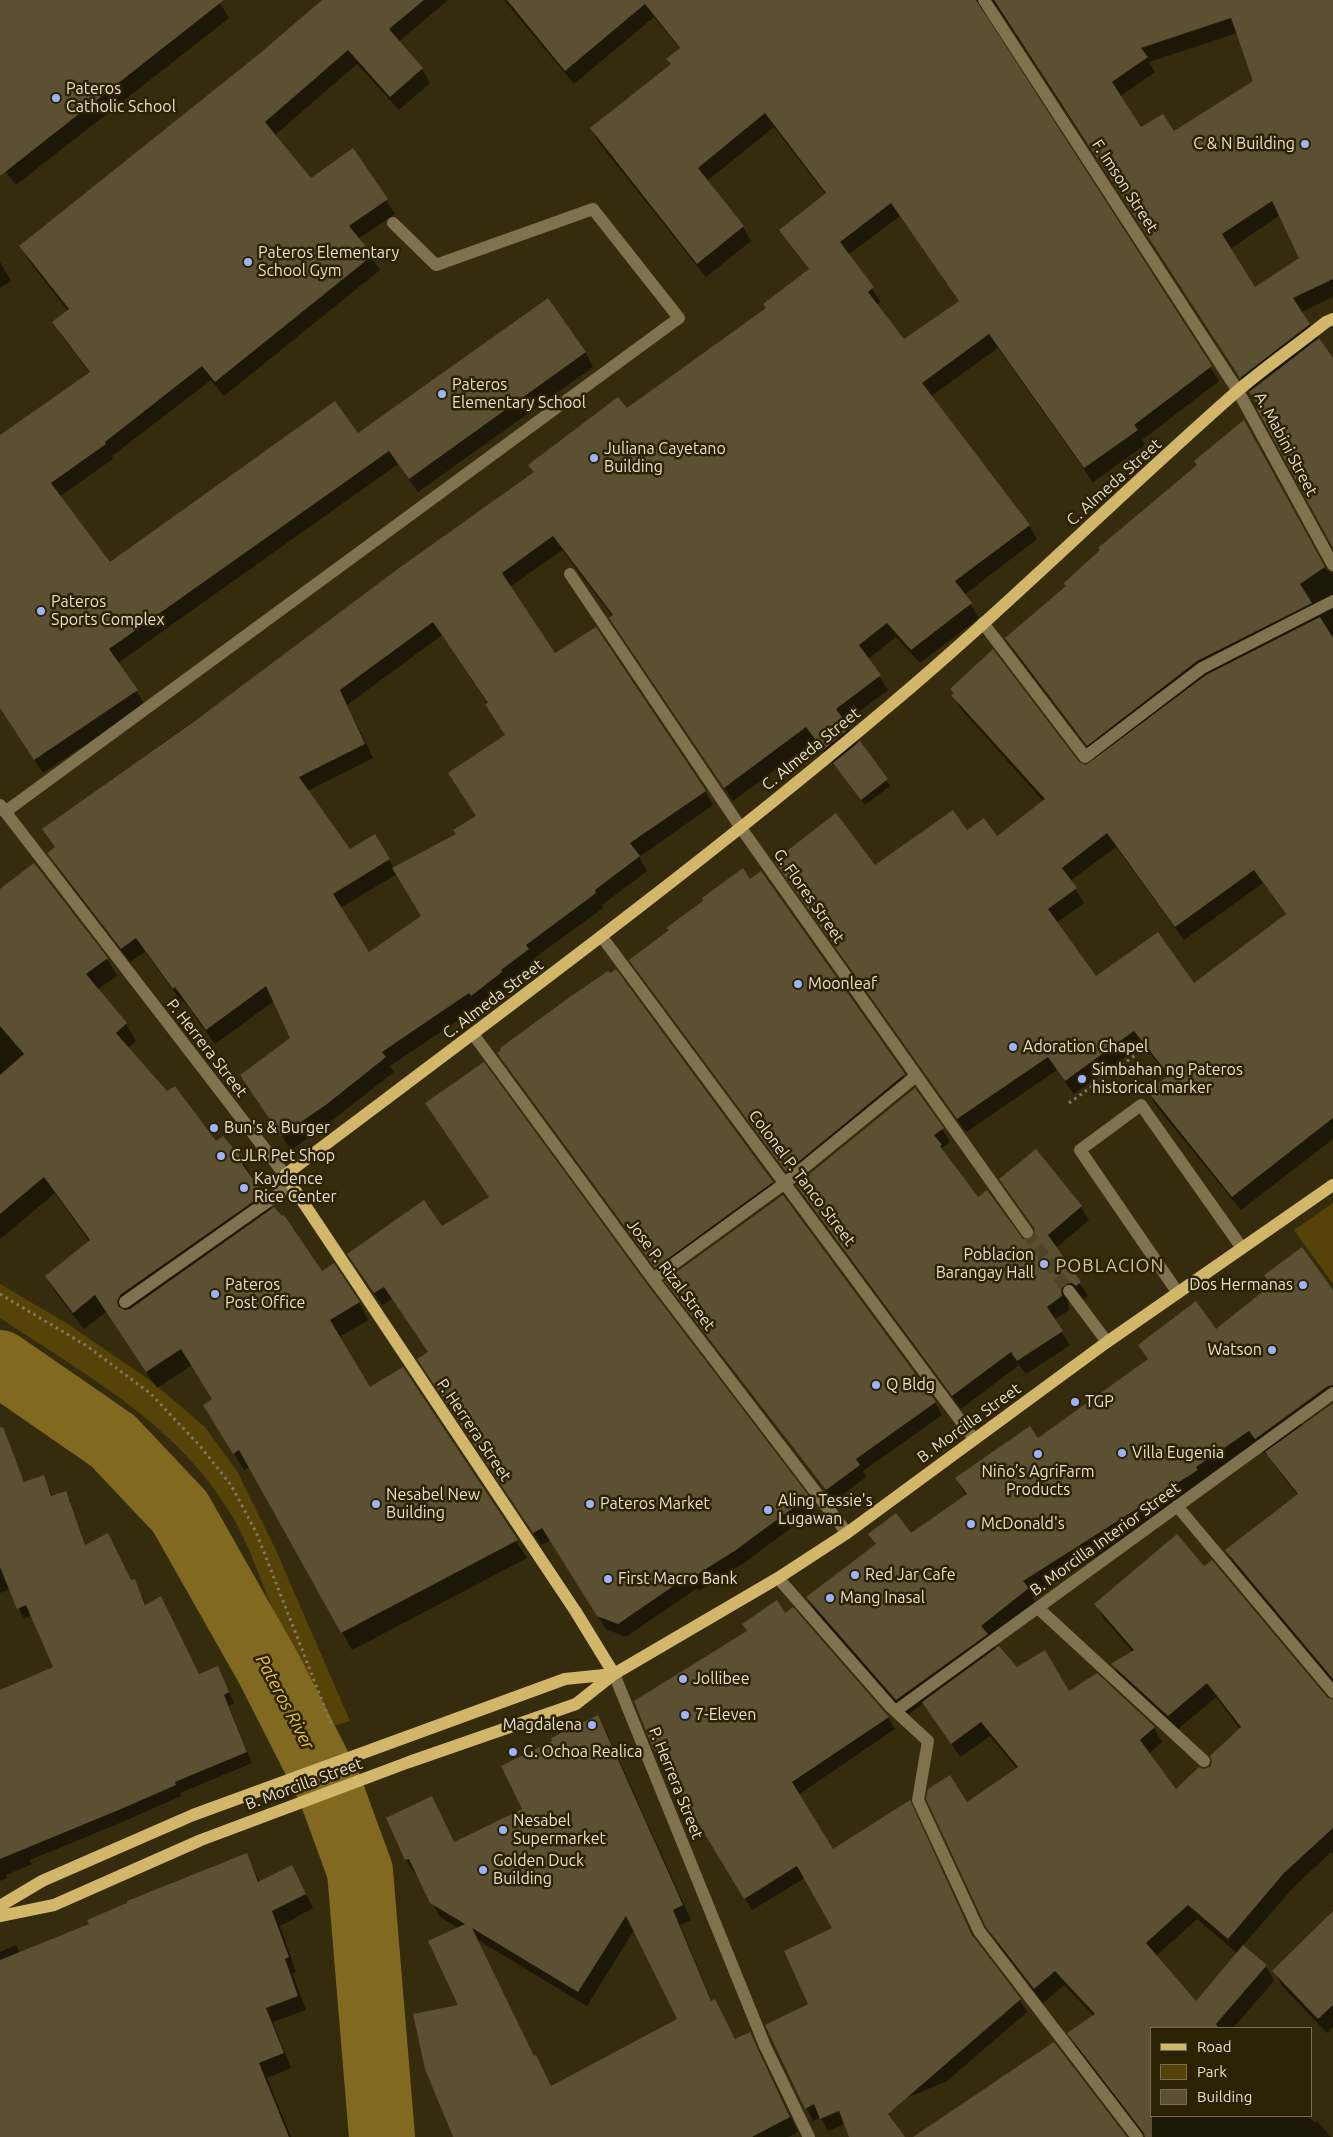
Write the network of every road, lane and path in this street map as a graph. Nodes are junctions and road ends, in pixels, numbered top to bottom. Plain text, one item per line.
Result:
1 (984, 0) edge
2 (393, 223) dead end
3 (1333, 319) edge
4 (1238, 390) junction
5 (1333, 565) edge
6 (570, 574) dead end
7 (1333, 601) edge
8 (983, 623) junction
9 (3, 809) edge
10 (741, 828) junction
11 (602, 937) junction
12 (473, 1034) junction
13 (1141, 1050) dead end
14 (916, 1076) junction
15 (1069, 1103) dead end
16 (288, 1180) junction
17 (785, 1182) junction
18 (1333, 1185) edge
19 (1027, 1232) tunnel mouth
20 (1242, 1248) junction
21 (653, 1279) junction
22 (1069, 1291) tunnel mouth
23 (1178, 1293) junction
24 (0, 1294) edge
25 (125, 1302) dead end
26 (1108, 1342) junction
27 (1333, 1393) edge
28 (974, 1439) junction
29 (1177, 1506) junction
30 (847, 1533) junction
31 (778, 1578) junction
32 (1038, 1608) junction
33 (614, 1674) junction
34 (1333, 1692) edge
35 (897, 1710) junction
36 (332, 1726) dead end
37 (1204, 1761) dead end
38 (0, 1906) edge
39 (0, 1916) edge
40 (809, 2137) edge
41 (1137, 2137) edge

1 - 4 street, F. Imson Street
2 - 9 street
3 - 4 main road, C. Almeda Street
4 - 5 street, A. Mabini Street
4 - 8 main road, C. Almeda Street
6 - 10 street, G. Flores Street
7 - 8 street
8 - 10 main road, C. Almeda Street
9 - 16 street, P. Herrera Street
10 - 11 main road, C. Almeda Street
10 - 14 street, G. Flores Street
11 - 12 main road, C. Almeda Street
11 - 17 street, Colonel P. Tanco Street
12 - 16 main road, C. Almeda Street
12 - 21 street, Jose P. Rizal Street
13 - 15 path
14 - 17 street
14 - 19 street, G. Flores Street
16 - 25 street
16 - 33 main road, P. Herrera Street
17 - 21 street
17 - 28 street, Colonel P. Tanco Street
18 - 20 main road, B. Morcilla Street
20 - 23 main road, B. Morcilla Street
20 - 23 street
21 - 30 street, Jose P. Rizal Street
22 - 26 street
23 - 26 main road, B. Morcilla Street
24 - 36 path
26 - 28 main road, B. Morcilla Street
27 - 29 street, B. Morcilla Interior Street
28 - 30 main road, B. Morcilla Street
29 - 32 street, B. Morcilla Interior Street
29 - 34 street
30 - 31 main road, B. Morcilla Street
31 - 33 main road, B. Morcilla Street
31 - 35 street
32 - 35 street, B. Morcilla Interior Street
32 - 37 street
33 - 38 main road, B. Morcilla Street
33 - 39 main road, B. Morcilla Street
33 - 40 street, P. Herrera Street
35 - 41 street

